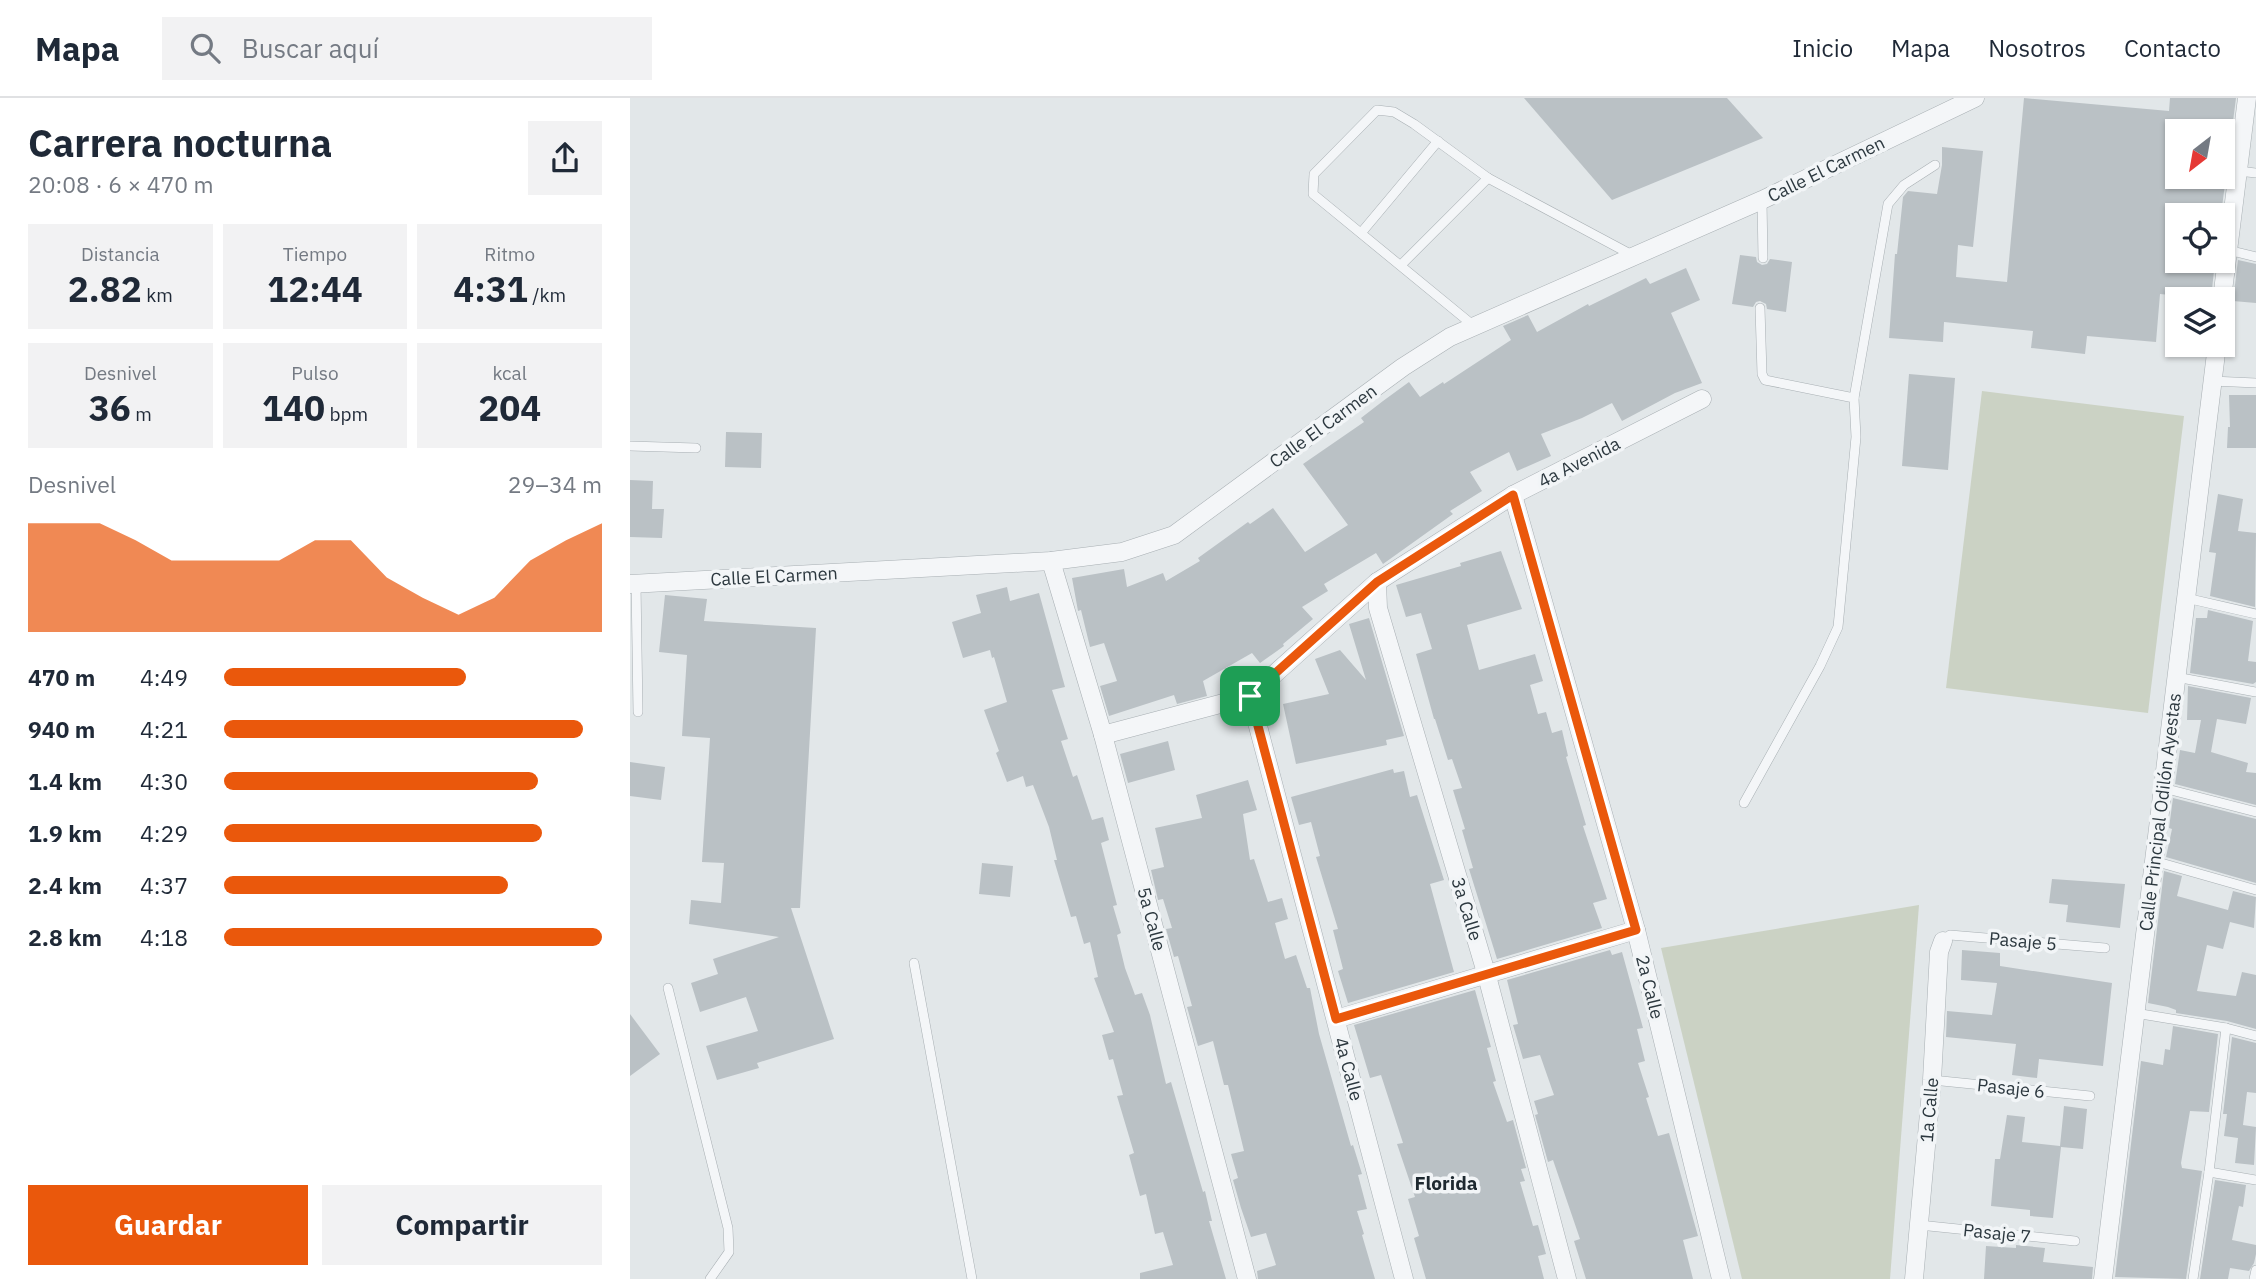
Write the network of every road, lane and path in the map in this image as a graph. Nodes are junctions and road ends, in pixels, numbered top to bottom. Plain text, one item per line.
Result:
1 (1975, 98) edge
2 (2247, 98) edge
3 (1438, 141) junction
4 (1935, 165) dead end
5 (2247, 172) edge
6 (1488, 178) junction
7 (1762, 200) junction
8 (2235, 221) edge
9 (1361, 233) junction
10 (2235, 252) edge
11 (1634, 256) junction
12 (2256, 257) edge
13 (1763, 258) dead end
14 (1401, 265) junction
15 (1760, 308) dead end
16 (1474, 326) junction
17 (2215, 357) edge
18 (2212, 381) junction
19 (2256, 383) edge
20 (1854, 398) junction
21 (1702, 400) dead end
22 (630, 446) edge
23 (696, 448) dead end
24 (1513, 495) junction
25 (1051, 561) junction
26 (1377, 582) junction
27 (633, 584) edge
28 (2186, 598) junction
29 (2256, 614) edge
30 (2176, 677) junction
31 (2256, 692) edge
32 (1250, 696) junction
33 (638, 712) dead end
34 (1103, 735) junction
35 (2163, 788) junction
36 (1744, 803) dead end
37 (2256, 813) edge
38 (2154, 862) junction
39 (2256, 890) edge
40 (1636, 930) junction
41 (1943, 941) joint
42 (2105, 948) dead end
43 (914, 963) dead end
44 (1487, 976) junction
45 (668, 988) dead end
46 (2135, 1013) junction
47 (1336, 1019) junction
48 (2226, 1028) junction
49 (2256, 1036) edge
50 (1932, 1080) junction
51 (2090, 1096) dead end
52 (2209, 1172) junction
53 (2256, 1180) edge
54 (1919, 1225) junction
55 (2075, 1241) dead end
56 (2256, 1270) edge
57 (710, 1279) edge
58 (972, 1279) edge
59 (1247, 1279) edge
60 (1404, 1279) edge
61 (1567, 1279) edge
62 (1721, 1279) edge
63 (1914, 1279) edge
64 (2103, 1279) edge
65 (2193, 1279) edge
66 (2254, 1279) edge

1 - 7 street, Calle El Carmen
2 - 5 street
3 - 6 lane
3 - 9 lane
3 - 9 lane
4 - 20 lane
5 - 8 street
6 - 11 lane
6 - 14 lane
7 - 11 street, Calle El Carmen
7 - 13 lane
9 - 14 lane
10 - 12 lane
11 - 16 street, Calle El Carmen
14 - 16 lane
15 - 20 lane
16 - 25 street, Calle El Carmen
17 - 18 street, Calle Principal Odilón Ayestas
18 - 19 lane
18 - 28 street, Calle Principal Odilón Ayestas
20 - 36 lane
21 - 24 street, 4a Avenida
22 - 23 lane
24 - 26 street, 4a Avenida
24 - 40 street, 2a Calle
25 - 27 street, Calle El Carmen
25 - 34 street, 5a Calle
26 - 32 street, 4a Avenida
26 - 44 street, 3a Calle
27 - 33 lane
28 - 29 lane
28 - 30 street, Calle Principal Odilón Ayestas
30 - 31 lane
30 - 35 street, Calle Principal Odilón Ayestas
32 - 34 street, 4a Avenida
32 - 47 street, 4a Calle
34 - 59 street, 5a Calle
35 - 37 lane
35 - 38 street, Calle Principal Odilón Ayestas
38 - 39 lane
38 - 46 street, Calle Principal Odilón Ayestas
40 - 44 street
40 - 62 street, 2a Calle
41 - 42 lane, Pasaje 5
41 - 50 street, 1a Calle
43 - 58 lane
44 - 47 street
44 - 61 street, 3a Calle
45 - 57 lane
46 - 48 lane
46 - 64 street, Calle Principal Odilón Ayestas
47 - 60 street, 4a Calle
48 - 49 lane
48 - 52 lane
50 - 51 lane, Pasaje 6
50 - 54 street, 1a Calle
52 - 53 lane
52 - 65 lane
54 - 55 lane, Pasaje 7
54 - 63 street, 1a Calle
56 - 66 lane

